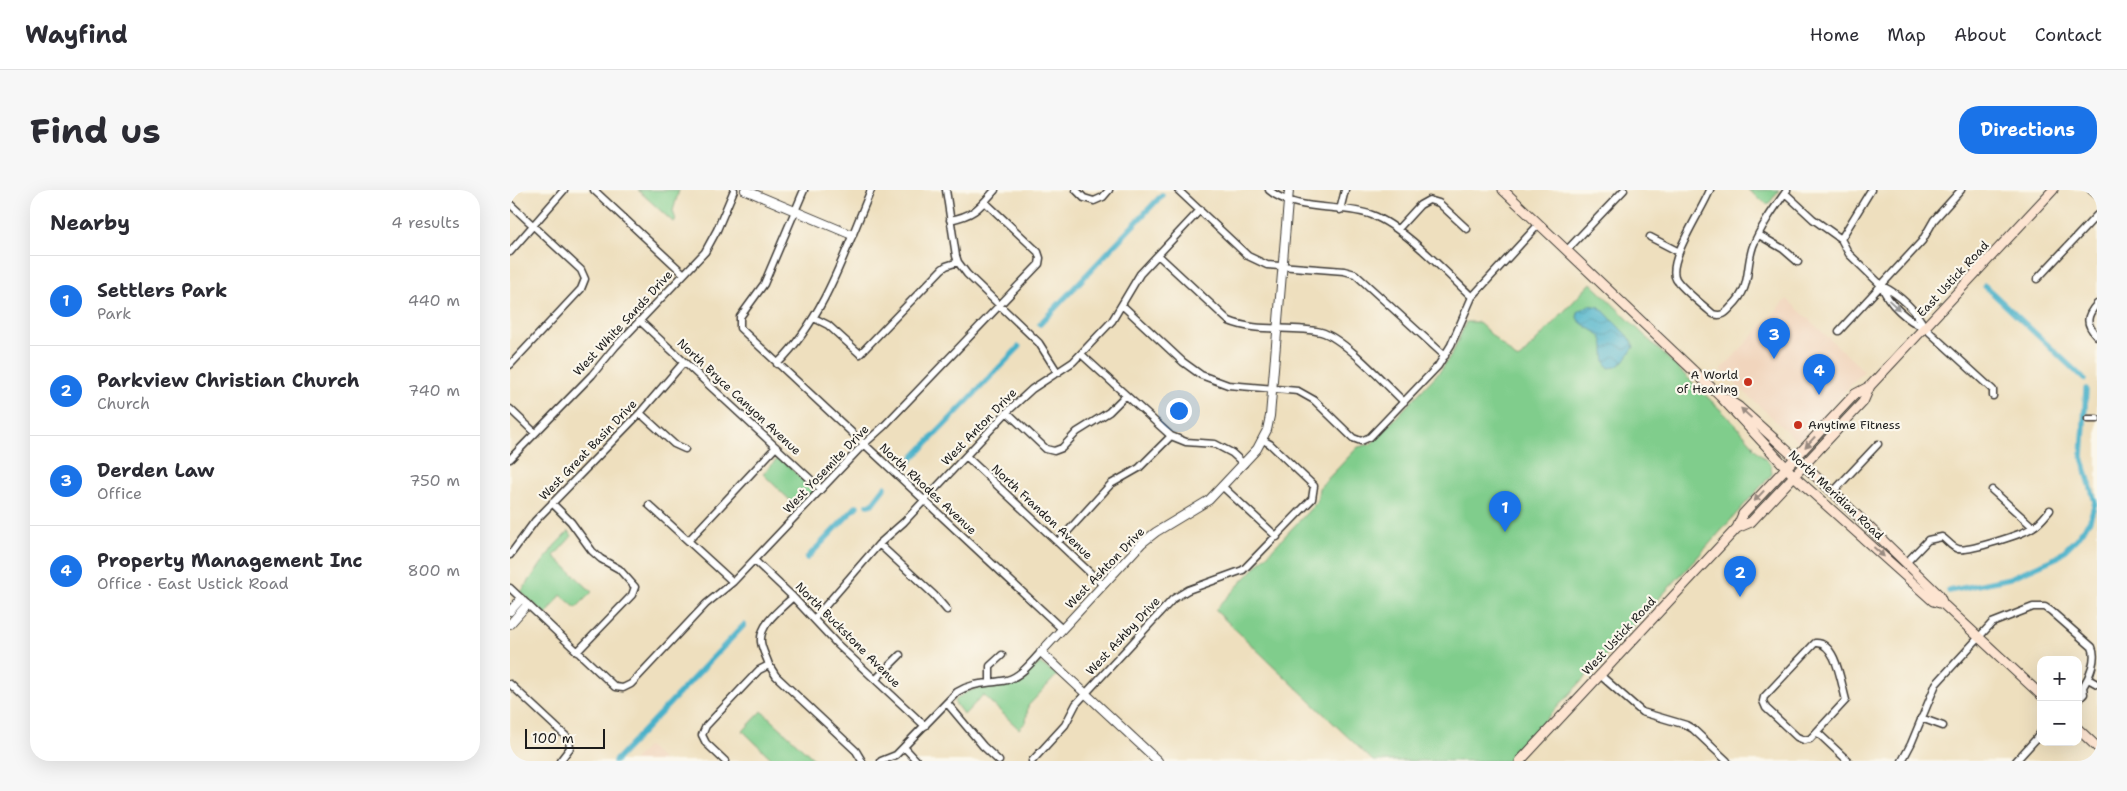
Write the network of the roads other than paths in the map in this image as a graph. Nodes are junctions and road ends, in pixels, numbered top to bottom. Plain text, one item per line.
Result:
1 (564, 190) edge
2 (594, 190) edge
3 (734, 190) edge
4 (745, 190) edge
5 (804, 190) edge
6 (871, 190) edge
7 (946, 190) edge
8 (995, 190) edge
9 (1076, 190) edge
10 (1110, 190) edge
11 (1178, 190) edge
12 (1269, 190) edge
13 (1289, 190) edge
14 (1345, 190) edge
15 (1503, 190) edge
16 (1624, 190) edge
17 (1710, 190) edge
18 (1871, 190) edge
19 (1961, 190) edge
20 (2053, 190) edge
21 (2091, 190) edge
22 (1786, 192) edge
23 (2097, 195) edge
24 (1287, 200) junction
25 (984, 202) junction
26 (510, 204) edge
27 (1200, 210) junction
28 (1340, 210) junction
29 (795, 211) junction
30 (2097, 215) edge
31 (950, 220) junction
32 (1539, 224) junction
33 (532, 225) junction
34 (1398, 229) junction
35 (1467, 229) dead end
36 (852, 235) junction
37 (1758, 235) junction
38 (1650, 237) dead end
39 (1841, 239) junction
40 (1567, 250) junction
41 (510, 252) edge
42 (1679, 252) junction
43 (1158, 255) junction
44 (958, 262) junction
45 (1798, 262) dead end
46 (1282, 266) junction
47 (684, 274) junction
48 (2037, 279) dead end
49 (1882, 286) junction
50 (1472, 297) junction
51 (2097, 304) edge
52 (1122, 305) junction
53 (999, 307) junction
54 (814, 318) junction
55 (640, 321) junction
56 (1277, 328) junction
57 (1925, 328) junction
58 (1840, 331) dead end
59 (2097, 336) edge
60 (1081, 354) junction
61 (1445, 356) junction
62 (684, 362) junction
63 (777, 364) junction
64 (510, 365) edge
65 (1058, 373) junction
66 (1870, 386) junction
67 (1273, 389) junction
68 (1126, 395) junction
69 (1719, 395) junction
70 (1993, 396) dead end
71 (1404, 402) junction
72 (510, 409) edge
73 (1007, 412) junction
74 (640, 413) junction
75 (2088, 419) dead end
76 (2097, 419) edge
77 (535, 432) junction
78 (1171, 436) junction
79 (1262, 440) junction
80 (1878, 444) dead end
81 (863, 445) junction
82 (776, 447) junction
83 (685, 449) dead end
84 (966, 456) junction
85 (510, 459) edge
86 (1795, 459) junction
87 (1244, 464) junction
88 (1804, 466) junction
89 (1786, 468) junction
90 (1794, 477) junction
91 (1222, 486) junction
92 (821, 489) junction
93 (1992, 490) dead end
94 (1833, 492) junction
95 (924, 501) junction
96 (552, 503) junction
97 (650, 505) dead end
98 (2050, 510) dead end
99 (2034, 527) junction
100 (1737, 528) junction
101 (1276, 537) junction
102 (688, 540) junction
103 (1058, 542) junction
104 (879, 544) junction
105 (510, 556) edge
106 (754, 560) junction
107 (1906, 563) junction
108 (1918, 581) junction
109 (733, 582) junction
110 (1103, 585) junction
111 (510, 588) edge
112 (793, 596) junction
113 (521, 599) junction
114 (527, 605) junction
115 (947, 610) dead end
116 (510, 611) edge
117 (814, 619) junction
118 (510, 624) edge
119 (1062, 629) junction
120 (1978, 637) junction
121 (577, 652) junction
122 (1041, 652) junction
123 (2096, 654) edge
124 (900, 655) dead end
125 (1002, 655) dead end
126 (769, 665) junction
127 (1600, 675) junction
128 (876, 679) junction
129 (2088, 679) junction
130 (990, 682) junction
131 (510, 684) edge
132 (2097, 684) edge
133 (2082, 687) edge
134 (2037, 691) edge
135 (1086, 694) junction
136 (947, 703) junction
137 (1922, 718) junction
138 (925, 726) junction
139 (1943, 726) dead end
140 (1817, 732) junction
141 (2082, 733) edge
142 (2037, 740) edge
143 (904, 747) junction
144 (2097, 747) edge
145 (560, 761) edge
146 (725, 761) edge
147 (862, 761) edge
148 (881, 761) edge
149 (917, 761) edge
150 (999, 761) edge
151 (1032, 761) edge
152 (1158, 761) edge
153 (1520, 761) edge
154 (1727, 761) edge
155 (1848, 761) edge
156 (1902, 761) edge
157 (2016, 761) edge

1 - 33 street
2 - 47 street
3 - 47 street, West White Sands Drive
4 - 29 street
5 - 29 street
6 - 36 street
7 - 31 street
8 - 25 street
9 - 10 street
11 - 27 street
12 - 24 street
13 - 24 street, West Ashton Drive
14 - 28 street
15 - 32 main road, North Meridian Road
16 - 40 street
17 - 42 street
18 - 39 street
19 - 49 street
20 - 57 main road, East Ustick Road
21 - 23 street
22 - 37 street
22 - 39 street
24 - 28 street
24 - 46 street, West Ashton Drive
25 - 31 street
25 - 53 street, West Yosemite Drive
26 - 33 street
27 - 43 street, West Anton Drive
27 - 46 street
28 - 34 street
29 - 36 street
29 - 63 street, North Rhodes Avenue
30 - 48 street
31 - 44 street
32 - 40 main road, North Meridian Road
32 - 50 street
33 - 41 street
33 - 64 street
34 - 35 street
34 - 50 street
36 - 54 street
37 - 42 street
37 - 45 street
38 - 42 street
39 - 49 street
40 - 69 main road, North Meridian Road
43 - 52 street, West Anton Drive
43 - 56 street
44 - 53 street
44 - 54 street
46 - 56 street, West Ashton Drive
46 - 61 street
47 - 55 street, West White Sands Drive
49 - 57 street
49 - 58 street
50 - 61 street
51 - 59 street
52 - 60 street, West Anton Drive
52 - 67 street
53 - 65 street
53 - 81 street, West Yosemite Drive
54 - 63 street
55 - 62 street, North Bryce Canyon Avenue
55 - 77 street, West White Sands Drive
56 - 67 street, West Ashton Drive
56 - 71 street
57 - 66 main road, East Ustick Road
57 - 70 street
60 - 65 street, West Anton Drive
60 - 68 street
61 - 71 street
62 - 74 street, West Great Basin Drive
62 - 82 street, North Bryce Canyon Avenue
63 - 81 street, North Rhodes Avenue
65 - 73 street, West Anton Drive
66 -> 86 main road, East Ustick Road
66 - 88 main road, East Ustick Road
67 - 71 street
67 - 79 street, West Ashton Drive
68 - 73 street
68 - 78 street
86 -> 69 main road, North Meridian Road
69 - 89 main road, North Meridian Road
72 - 77 street
73 - 84 street, West Anton Drive
74 - 83 street
74 - 96 street, West Great Basin Drive
75 - 76 street
77 - 85 street, West White Sands Drive
78 - 87 street
78 - 103 street
79 - 87 street, West Ashton Drive
79 - 101 street, West Ashby Drive
80 - 94 street
81 - 92 street, West Yosemite Drive
81 - 95 street, North Rhodes Avenue
82 - 92 street, North Bryce Canyon Avenue
82 - 102 street
84 - 95 street, West Anton Drive
84 - 103 street, North Frandon Avenue
86 - 88 main road, North Meridian Road
86 - 89 main road, East Ustick Road
87 - 91 street, West Ashton Drive
88 - 90 main road, West Ustick Road
88 - 94 main road, North Meridian Road
89 - 90 main road, North Meridian Road
89 -> 100 main road, West Ustick Road
90 - 100 main road, West Ustick Road
90 -> 108 main road, North Meridian Road
91 - 101 street
91 - 110 street, West Ashton Drive
92 - 106 street, West Yosemite Drive
93 - 99 street
94 - 107 main road, North Meridian Road
95 - 104 street, West Anton Drive
95 - 119 street, North Rhodes Avenue
96 - 105 street, West Great Basin Drive
96 - 121 street
97 - 102 street
98 - 99 street
99 - 107 street
100 - 127 main road, West Ustick Road
101 - 135 street, West Ashby Drive
102 - 109 street
103 - 110 street, North Frandon Avenue
104 - 115 street
104 - 117 street, West Anton Drive
106 - 109 street, West Yosemite Drive
106 - 112 street, North Buckstone Avenue
107 - 108 main road, North Meridian Road
108 - 120 main road, North Meridian Road
109 - 121 street, West Yosemite Drive
110 - 119 street, West Ashton Drive
111 - 113 street
112 - 117 street, North Buckstone Avenue
112 - 126 street
113 - 114 street
113 - 116 street
114 - 118 street
114 - 121 street
117 - 128 street, North Buckstone Avenue
119 - 122 street, West Ashton Drive
120 - 123 street
120 - 134 main road, North Meridian Road
120 - 137 street
122 - 130 street, West Ashton Drive
122 - 135 street
123 - 129 street
124 - 128 street
125 - 130 street
126 - 146 street
126 - 147 street
127 - 153 main road, West Ustick Road
127 - 154 street
128 - 138 street, North Buckstone Avenue
129 - 132 street
129 - 133 street
130 - 136 street, West Ashton Drive
131 - 145 street
135 - 151 street, West Ashby Drive
135 - 152 street
136 - 138 street, West Ashton Drive
136 - 150 street
137 - 139 street
137 - 156 street
138 - 143 street, West Ashton Drive
140 - 140 street
140 - 155 street
141 - 144 main road
142 - 157 street
143 - 148 street, West Ashton Drive
143 - 149 street

